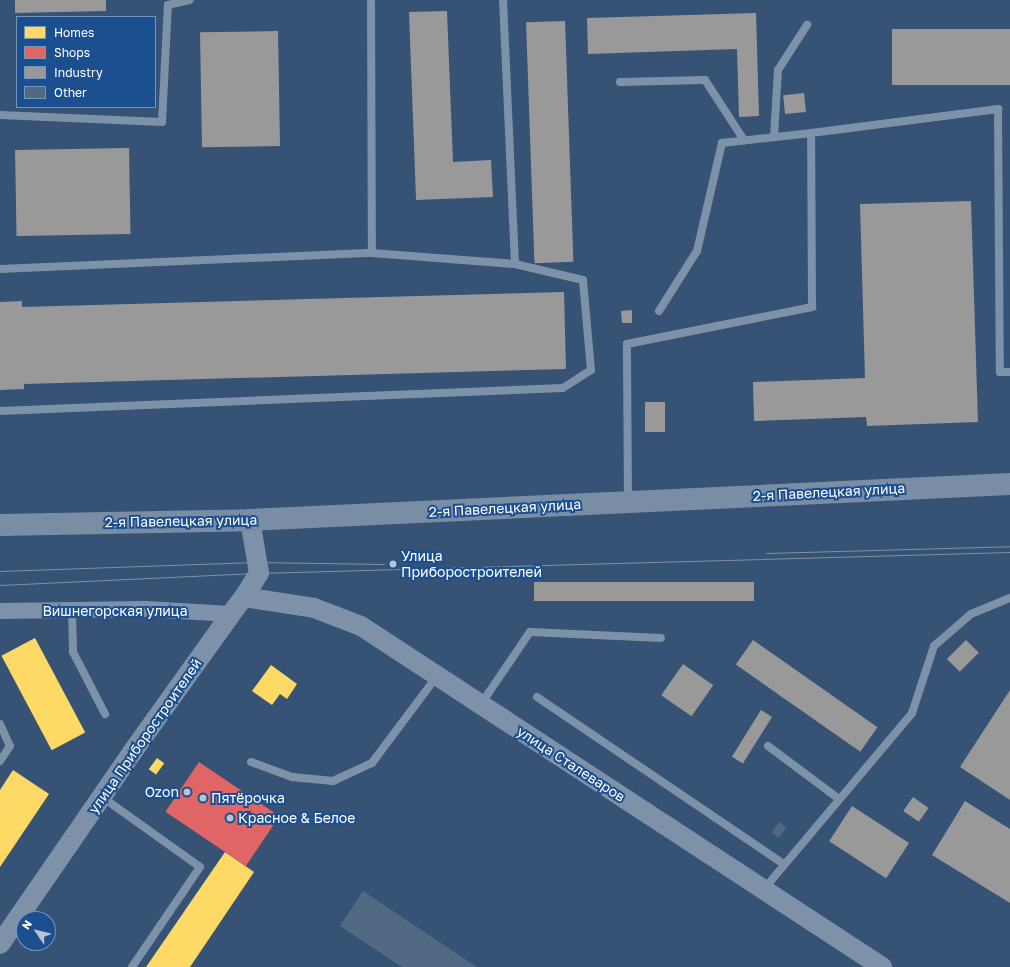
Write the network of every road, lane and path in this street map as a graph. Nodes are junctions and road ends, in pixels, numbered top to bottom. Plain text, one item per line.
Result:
1 (189, 0) edge
2 (371, 0) edge
3 (503, 0) edge
4 (808, 24) dead end
5 (620, 82) dead end
6 (0, 115) edge
7 (811, 133) junction
8 (774, 137) junction
9 (744, 140) junction
10 (372, 253) junction
11 (515, 264) junction
12 (0, 269) edge
13 (659, 311) dead end
14 (1010, 372) edge
15 (0, 411) edge
16 (1010, 484) edge
17 (628, 502) junction
18 (250, 520) junction
19 (0, 525) edge
20 (244, 597) junction
21 (1010, 598) edge
22 (72, 610) junction
23 (0, 611) edge
24 (231, 614) junction
25 (661, 638) dead end
26 (437, 676) junction
27 (537, 697) dead end
28 (481, 705) junction
29 (105, 714) dead end
30 (0, 724) edge
31 (768, 746) dead end
32 (0, 761) edge
33 (251, 762) dead end
34 (102, 797) junction
35 (839, 799) junction
36 (784, 864) junction
37 (763, 889) junction
38 (0, 944) edge
39 (132, 967) edge
40 (882, 967) edge

1 - 6 lane
2 - 10 lane
3 - 11 lane
4 - 8 lane
5 - 9 lane
7 - 8 lane
7 - 14 lane
7 - 17 lane
8 - 9 lane
9 - 13 lane
10 - 11 lane
10 - 12 lane
11 - 15 lane
16 - 17 main road, 2-я Павелецкая улица
17 - 18 main road, 2-я Павелецкая улица
18 - 19 main road, 2-я Павелецкая улица
18 - 20 street, улица Приборостроителей
20 - 24 street, улица Приборостроителей
20 - 26 street, улица Сталеваров
21 - 35 lane
22 - 23 street, Вишнегорская улица
22 - 24 street, Вишнегорская улица
22 - 29 lane
24 - 34 street, улица Приборостроителей
25 - 28 lane
26 - 28 street, улица Сталеваров
26 - 33 lane
27 - 36 lane
28 - 37 street, улица Сталеваров
30 - 32 lane
31 - 35 lane
34 - 38 street, улица Приборостроителей
34 - 39 lane
35 - 36 lane
36 - 37 lane
37 - 40 street, улица Сталеваров

